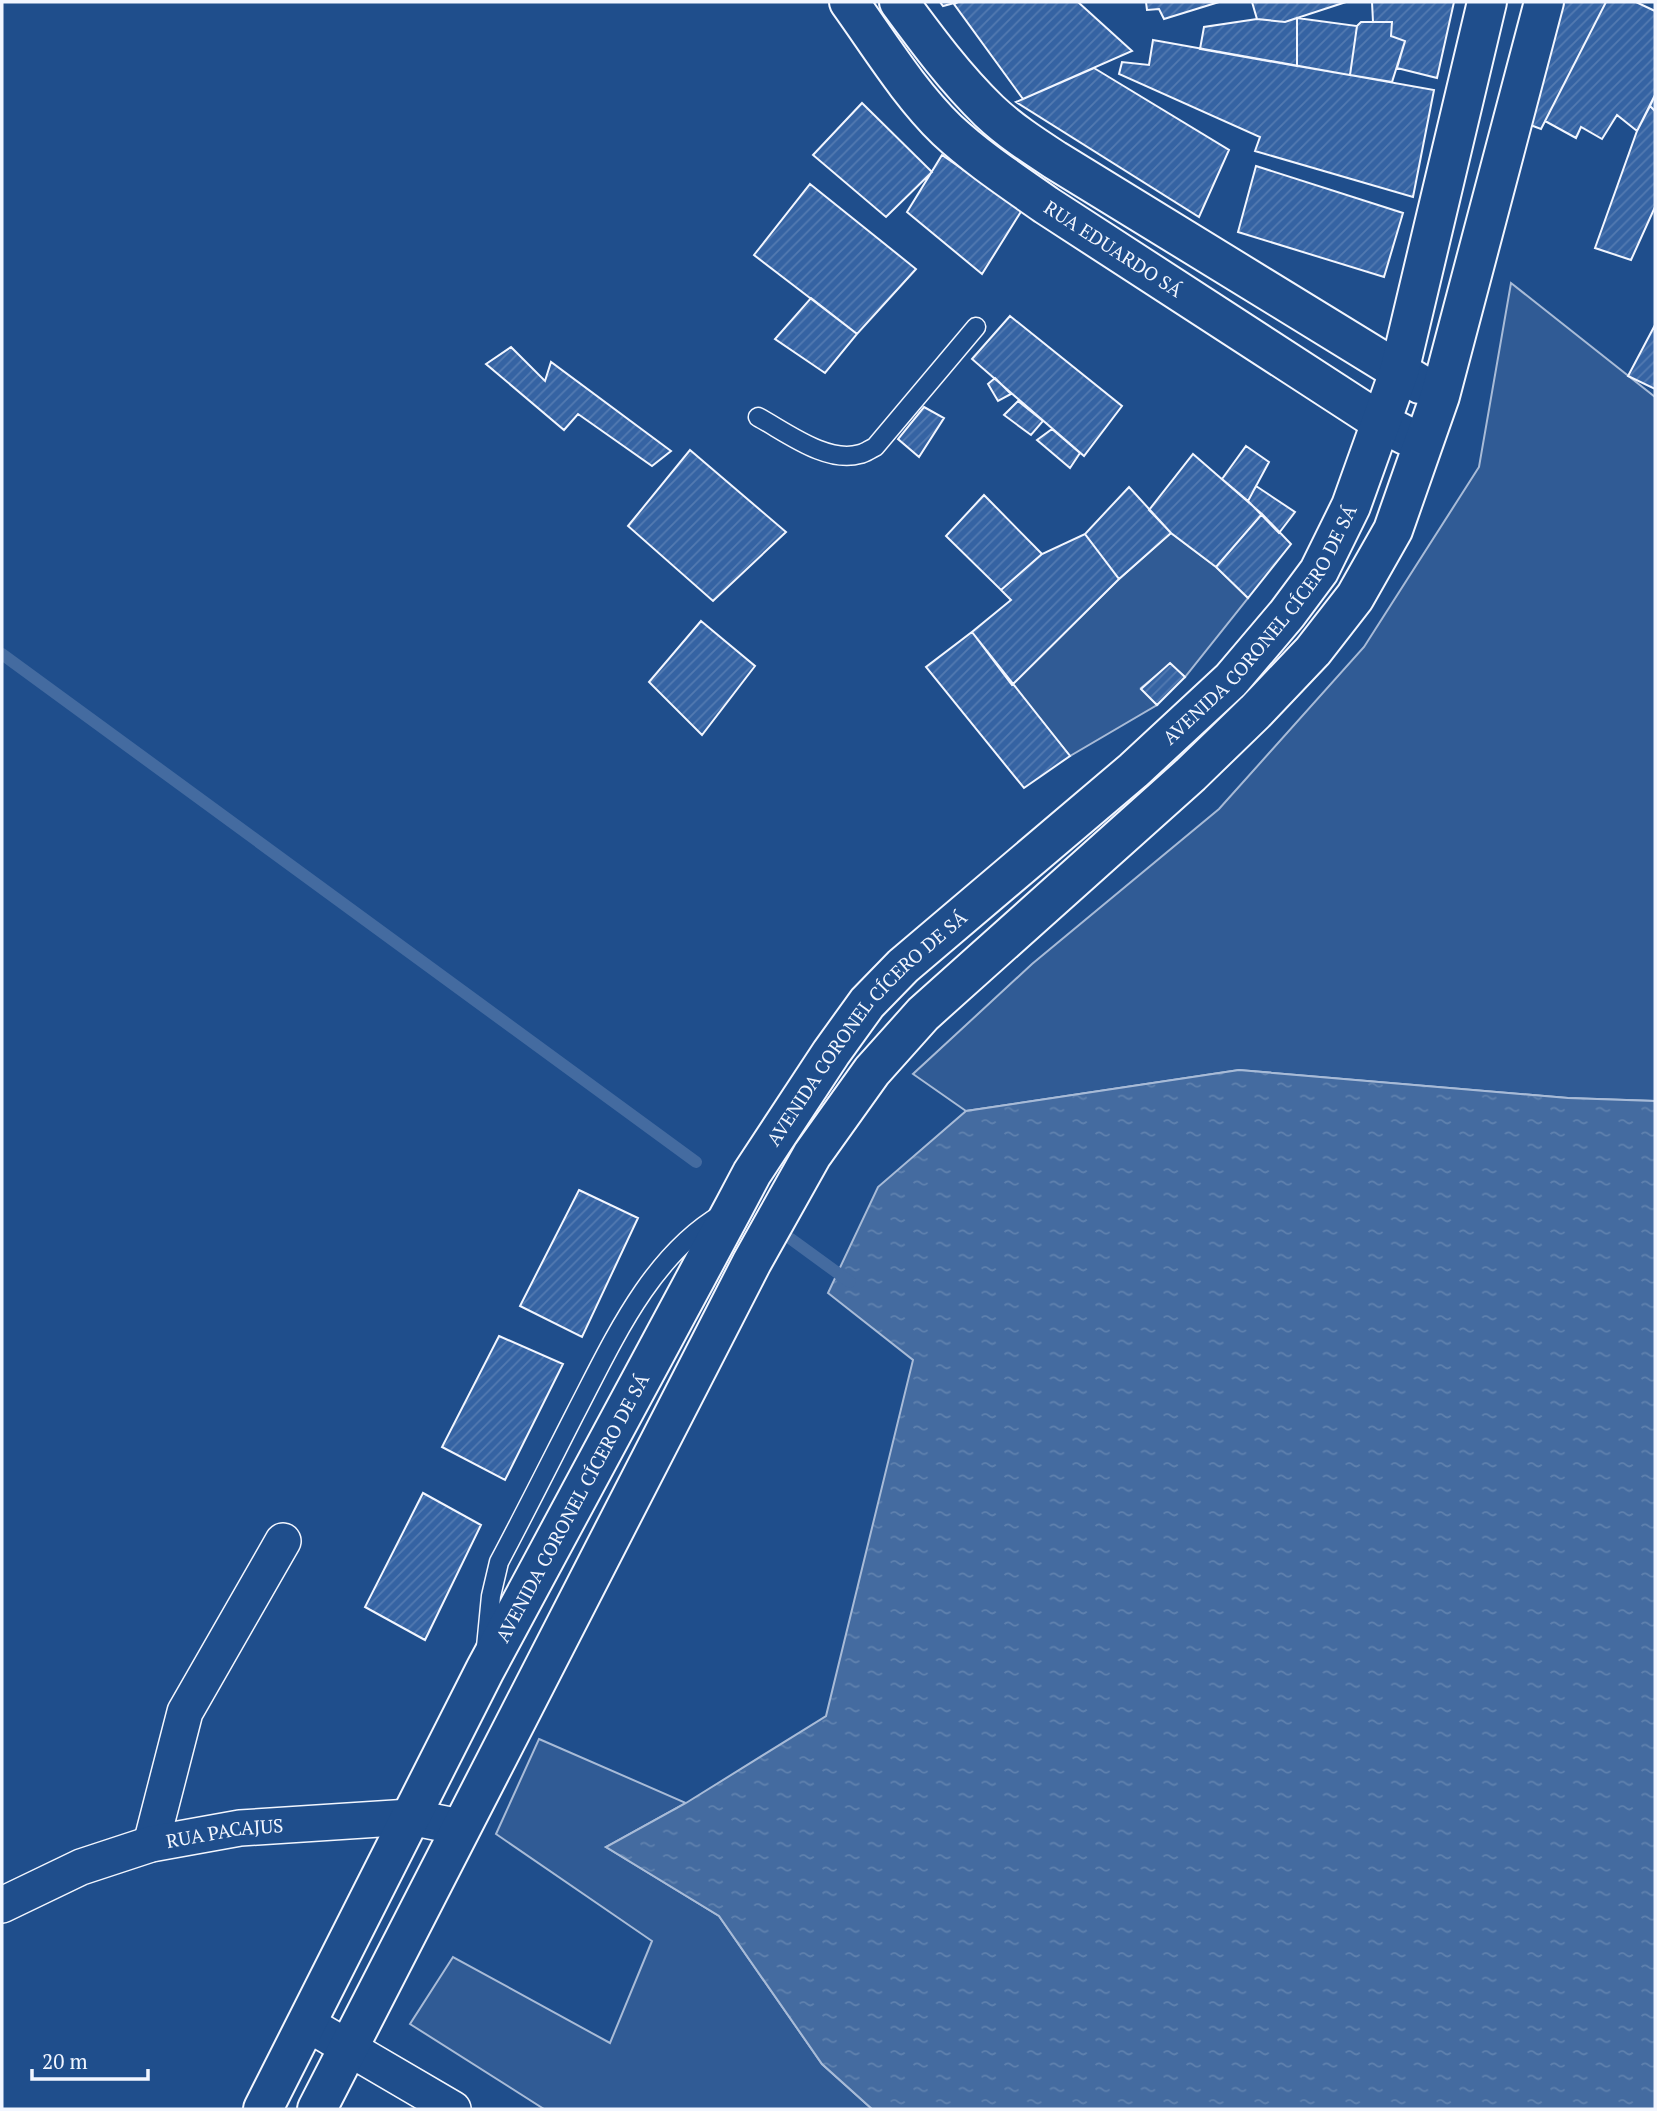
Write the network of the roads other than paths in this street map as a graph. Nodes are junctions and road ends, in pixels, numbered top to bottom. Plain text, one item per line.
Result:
1 (849, 2) edge
2 (899, 2) edge
3 (1487, 2) edge
4 (1544, 2) edge
5 (976, 327) dead end
6 (1399, 372) junction
7 (1440, 396) junction
8 (758, 417) dead end
9 (1382, 422) junction
10 (1423, 445) junction
11 (1243, 696) junction
12 (283, 1541) dead end
13 (410, 1816) junction
14 (460, 1827) junction
15 (151, 1844) junction
16 (2, 1905) edge
17 (306, 2023) junction
18 (349, 2048) junction
19 (262, 2109) edge
20 (317, 2109) edge
21 (453, 2109) edge

1 - 9 main road, RUA EDUARDO SÁ
2 - 6 main road
3 - 6 main road, AVENIDA CORONEL CÍCERO DE SÁ
4 - 7 main road, AVENIDA CORONEL CÍCERO DE SÁ
5 - 8 lane
6 - 7 main road
6 - 9 main road, AVENIDA CORONEL CÍCERO DE SÁ
7 - 10 main road, AVENIDA CORONEL CÍCERO DE SÁ
9 - 10 main road, RUA EDUARDO SÁ
9 - 11 main road, AVENIDA CORONEL CÍCERO DE SÁ
10 - 11 main road, AVENIDA CORONEL CÍCERO DE SÁ
11 - 13 main road, AVENIDA CORONEL CÍCERO DE SÁ
11 - 14 main road, AVENIDA CORONEL CÍCERO DE SÁ
12 - 15 street
13 - 14 street, RUA PACAJUS
13 - 15 street, RUA PACAJUS
13 - 17 main road, AVENIDA CORONEL CÍCERO DE SÁ
14 - 18 main road, AVENIDA CORONEL CÍCERO DE SÁ
15 - 16 street, RUA PACAJUS
17 - 18 street
17 - 19 main road, AVENIDA CORONEL CÍCERO DE SÁ
18 - 20 main road, AVENIDA CORONEL CÍCERO DE SÁ
18 - 21 street

